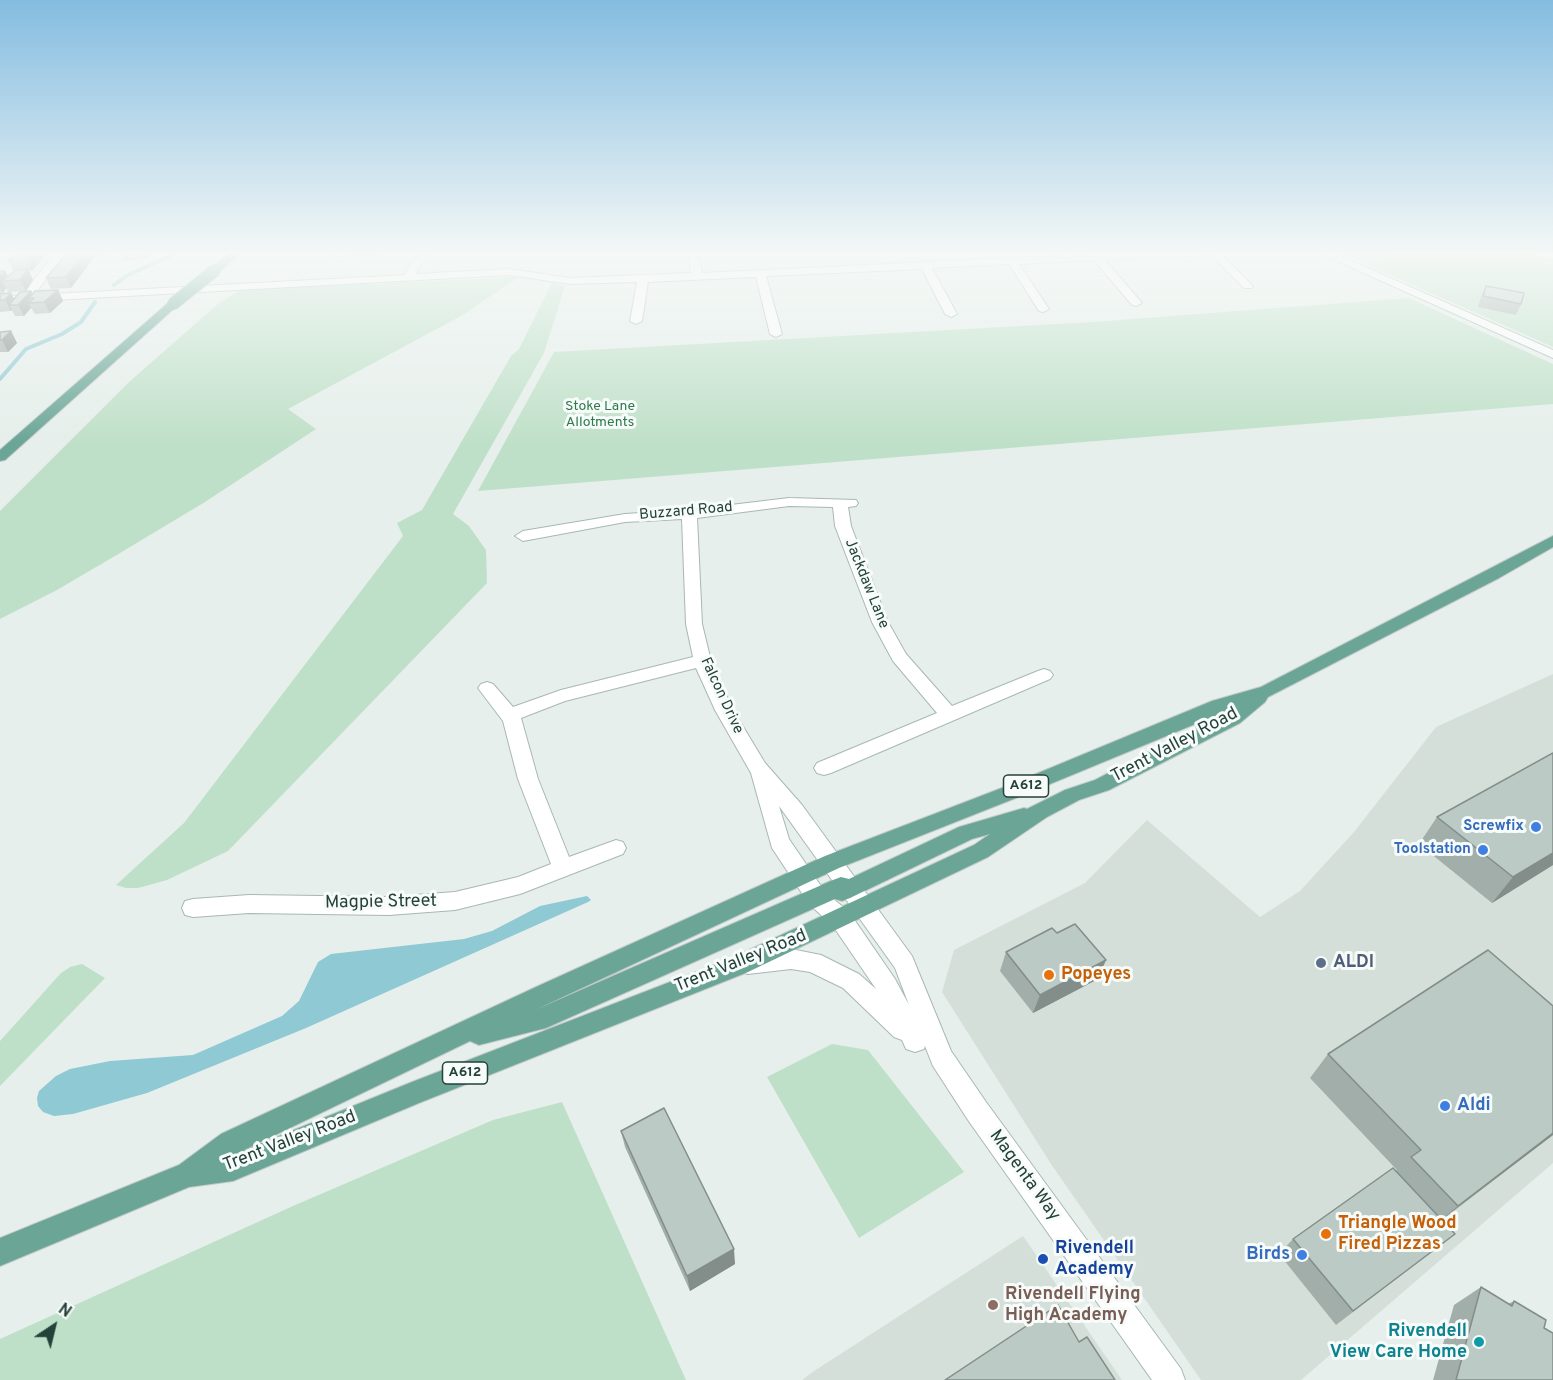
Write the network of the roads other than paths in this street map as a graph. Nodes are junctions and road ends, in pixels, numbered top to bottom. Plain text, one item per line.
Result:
1 (160, 315) edge
2 (637, 315) edge
3 (771, 315) edge
4 (1466, 315) edge
5 (636, 321) dead end
6 (776, 334) dead end
7 (1553, 354) edge
8 (0, 457) edge
9 (846, 502) joint
10 (689, 513) junction
11 (523, 536) dead end
12 (1553, 541) edge
13 (702, 661) junction
14 (1044, 675) dead end
15 (487, 688) dead end
16 (1268, 691) junction
17 (510, 715) junction
18 (950, 716) junction
19 (758, 768) junction
20 (824, 768) dead end
21 (1040, 811) junction
22 (616, 848) dead end
23 (832, 862) junction
24 (563, 868) junction
25 (802, 876) junction
26 (851, 888) junction
27 (817, 898) junction
28 (193, 908) dead end
29 (865, 908) junction
30 (842, 919) junction
31 (740, 965) junction
32 (448, 1041) junction
33 (915, 1041) junction
34 (942, 1058) junction
35 (188, 1174) junction
36 (0, 1252) edge
37 (1170, 1380) edge

1 - 8 main road, bridge
2 - 5 street
3 - 6 street
4 - 7 street
9 - 10 street, Buzzard Road
9 - 18 street, Jackdaw Lane
10 - 11 street, Buzzard Road
10 - 13 street, Falcon Drive
12 - 16 main road, Trent Valley Road / A612
13 - 17 street
13 - 19 street, Falcon Drive
14 - 18 street
15 - 17 street
16 - 21 main road, Trent Valley Road / A612
16 - 23 main road, Trent Valley Road / A612
17 - 24 street
18 - 20 street
19 - 23 street, Falcon Drive
19 - 25 street, Falcon Drive
21 - 26 main road, A612
21 - 29 main road, Trent Valley Road / A612
22 - 24 street, Magpie Street
23 - 25 main road, Trent Valley Road / A612
23 - 26 street, Falcon Drive
24 - 28 street, Magpie Street
25 - 27 street, Falcon Drive
25 - 32 main road, Trent Valley Road / A612
26 - 27 main road, A612
26 - 29 street, Falcon Drive
27 - 30 street, Falcon Drive
27 - 32 main road, A612
29 - 30 main road, Trent Valley Road / A612
29 - 34 street, Falcon Drive
30 - 31 main road, Trent Valley Road / A612
30 - 33 street, Falcon Drive
31 - 33 street
31 - 35 main road, Trent Valley Road / A612
32 - 35 main road, Trent Valley Road / A612
33 - 34 street
34 - 37 street, Magenta Way
35 - 36 main road, Trent Valley Road / A612

